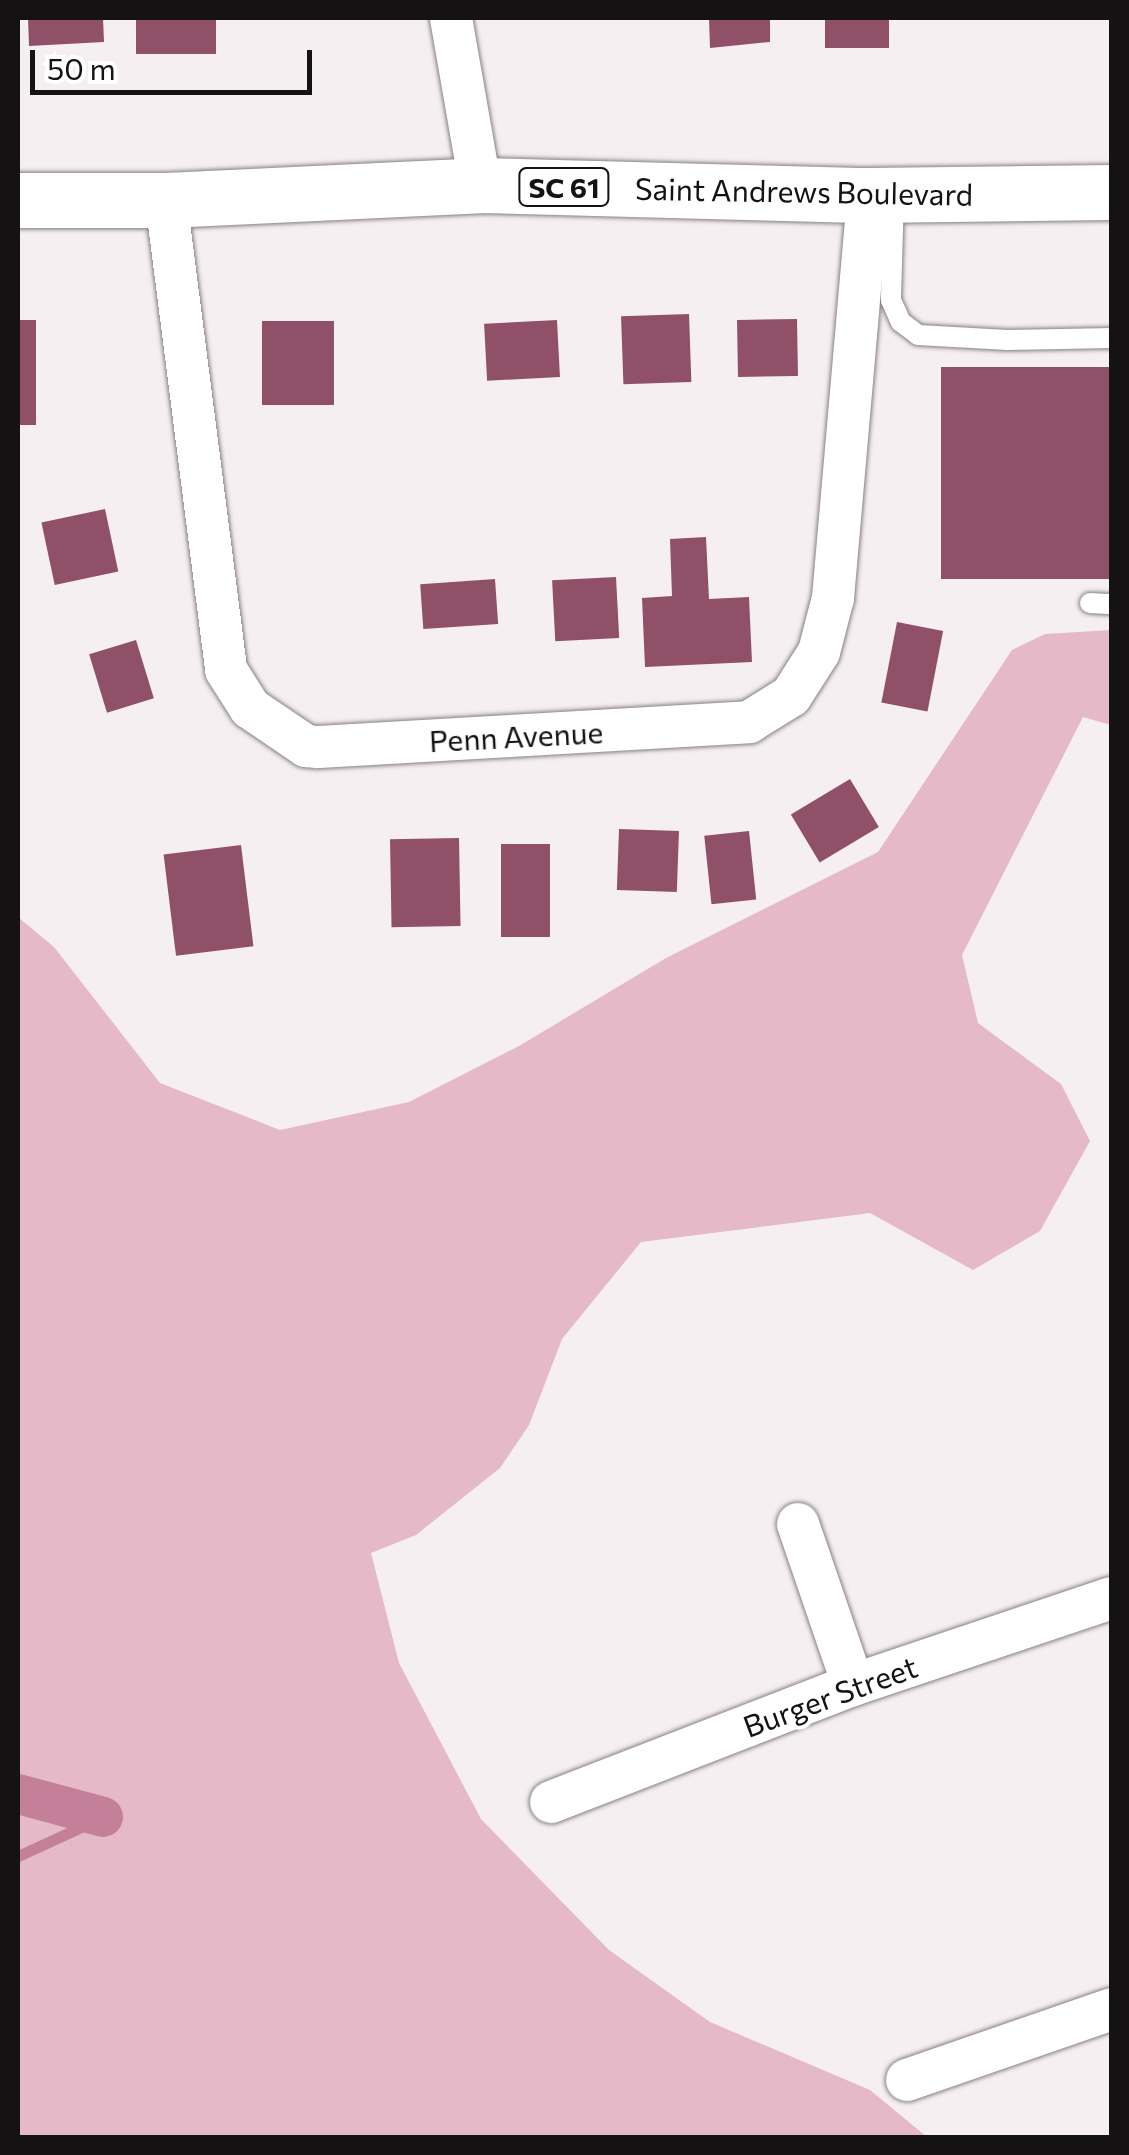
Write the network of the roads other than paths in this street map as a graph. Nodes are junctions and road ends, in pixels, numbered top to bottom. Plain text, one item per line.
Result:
1 (450, 18) edge
2 (480, 186) junction
3 (1112, 192) edge
4 (881, 195) junction
5 (18, 200) edge
6 (166, 200) junction
7 (1112, 338) edge
8 (798, 1524) dead end
9 (1112, 1598) edge
10 (853, 1685) junction
11 (551, 1802) dead end
12 (1112, 2010) edge
13 (907, 2080) dead end

1 - 2 street
2 - 4 main road, Saint Andrews Boulevard / SC 61
2 - 6 main road, Saint Andrews Boulevard / SC 61
3 - 4 main road, Saint Andrews Boulevard / SC 61
4 - 6 street, Penn Avenue
4 - 7 lane
5 - 6 main road, Saint Andrews Boulevard / SC 61
8 - 10 street
9 - 10 street, Burger Street
10 - 11 street, Burger Street
12 - 13 street

